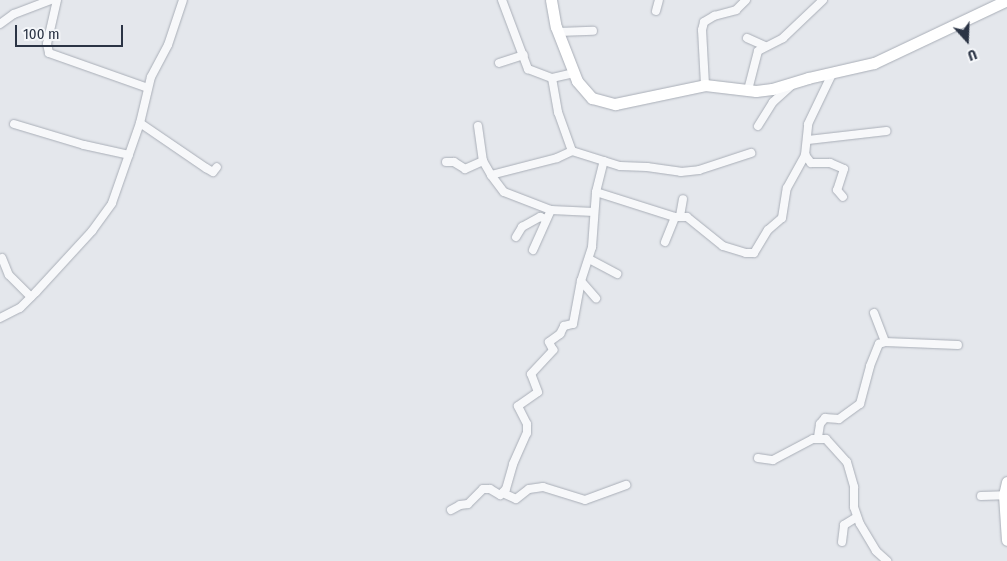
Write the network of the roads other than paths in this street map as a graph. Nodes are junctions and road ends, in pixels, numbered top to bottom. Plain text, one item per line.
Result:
1 (51, 0) edge
2 (57, 0) edge
3 (182, 0) edge
4 (502, 0) edge
5 (551, 0) edge
6 (659, 0) edge
7 (746, 0) edge
8 (823, 0) edge
9 (1007, 0) edge
10 (656, 11) dead end
11 (0, 24) edge
12 (592, 31) dead end
13 (558, 32) junction
14 (747, 38) dead end
15 (765, 46) junction
16 (524, 55) junction
17 (499, 63) dead end
18 (574, 73) junction
19 (832, 74) junction
20 (552, 78) junction
21 (792, 85) junction
22 (705, 86) junction
23 (148, 88) junction
24 (748, 90) junction
25 (140, 123) junction
26 (14, 124) dead end
27 (478, 126) dead end
28 (758, 126) dead end
29 (886, 131) dead end
30 (808, 140) junction
31 (572, 151) junction
32 (751, 153) dead end
33 (805, 154) junction
34 (129, 155) junction
35 (482, 161) junction
36 (604, 161) junction
37 (446, 162) dead end
38 (217, 167) dead end
39 (491, 175) junction
40 (596, 192) junction
41 (844, 197) dead end
42 (683, 199) dead end
43 (551, 210) junction
44 (594, 212) junction
45 (678, 216) junction
46 (546, 219) junction
47 (516, 238) dead end
48 (666, 242) dead end
49 (533, 250) dead end
50 (2, 258) dead end
51 (589, 259) junction
52 (617, 274) dead end
53 (580, 281) junction
54 (30, 297) junction
55 (596, 298) dead end
56 (874, 313) dead end
57 (0, 318) edge
58 (885, 342) junction
59 (958, 345) dead end
60 (818, 437) junction
61 (758, 458) dead end
62 (1007, 482) edge
63 (626, 485) dead end
64 (503, 493) junction
65 (1004, 494) junction
66 (980, 496) dead end
67 (451, 510) dead end
68 (857, 517) junction
69 (1007, 540) edge
70 (842, 542) dead end
71 (887, 561) edge

1 - 11 street
2 - 23 street
3 - 23 street
4 - 16 street
5 - 13 street
6 - 10 street
7 - 22 street
8 - 15 street
9 - 19 street
12 - 13 street
13 - 18 street
14 - 15 street
15 - 24 street
16 - 17 street
16 - 20 street
18 - 20 street
18 - 22 street
19 - 21 street
19 - 30 street
20 - 31 street
21 - 24 street
21 - 28 street
22 - 24 street
23 - 25 street
25 - 34 street
25 - 38 street
26 - 34 street
27 - 35 street
29 - 30 street
30 - 33 street
31 - 36 street
31 - 39 street
32 - 36 street
33 - 41 street
33 - 45 street
34 - 54 street
35 - 37 street
35 - 39 street
36 - 40 street
39 - 43 street
40 - 44 street
40 - 45 street
42 - 45 street
43 - 44 street
43 - 46 street
44 - 51 street
45 - 48 street
46 - 47 street
46 - 49 street
50 - 54 street
51 - 52 street
51 - 53 street
53 - 55 street
53 - 64 street
54 - 57 street
56 - 58 street
58 - 59 street
58 - 60 street
60 - 61 street
60 - 68 street
62 - 65 street
63 - 64 street
64 - 67 street
65 - 66 street
65 - 69 street
68 - 70 street
68 - 71 street

